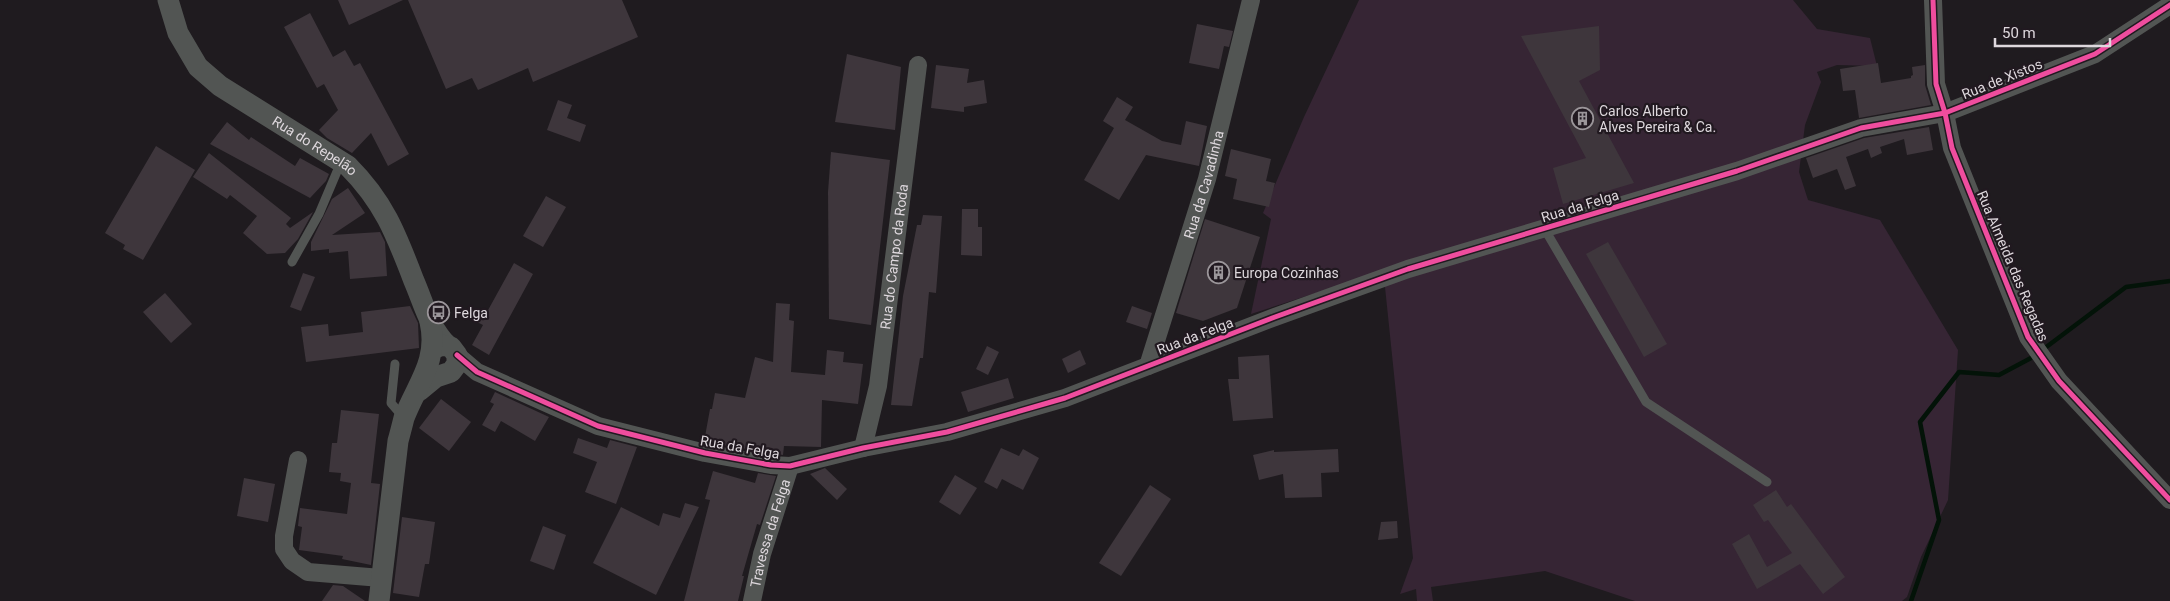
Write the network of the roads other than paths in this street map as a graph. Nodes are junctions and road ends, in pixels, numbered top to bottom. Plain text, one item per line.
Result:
1 (168, 0) edge
2 (1251, 0) edge
3 (1933, 0) edge
4 (2170, 5) edge
5 (918, 65) dead end
6 (1945, 113) junction
7 (342, 162) junction
8 (1544, 228) junction
9 (292, 262) dead end
10 (443, 360) junction
11 (395, 364) dead end
12 (1148, 366) junction
13 (409, 409) junction
14 (863, 448) junction
15 (298, 460) dead end
16 (790, 466) junction
17 (1767, 482) dead end
18 (2170, 500) edge
19 (381, 578) junction
20 (379, 601) edge
21 (752, 601) edge

1 - 7 street, Rua do Repelão
2 - 12 street, Rua da Cavadinha
3 - 6 street, Rua Almeida das Regadas
4 - 6 street, Rua de Xistos
5 - 14 street, Rua do Campo da Roda
6 - 8 street, Rua da Felga
6 - 18 street, Rua Almeida das Regadas
7 - 9 lane
7 - 10 street, Rua do Repelão
8 - 12 street, Rua da Felga
8 - 17 lane
10 - 13 street
10 - 16 street, Rua da Felga
11 - 13 lane
12 - 14 street, Rua da Felga
13 - 19 street
14 - 16 street, Rua da Felga
15 - 19 street
16 - 21 street, Travessa da Felga
19 - 20 street

